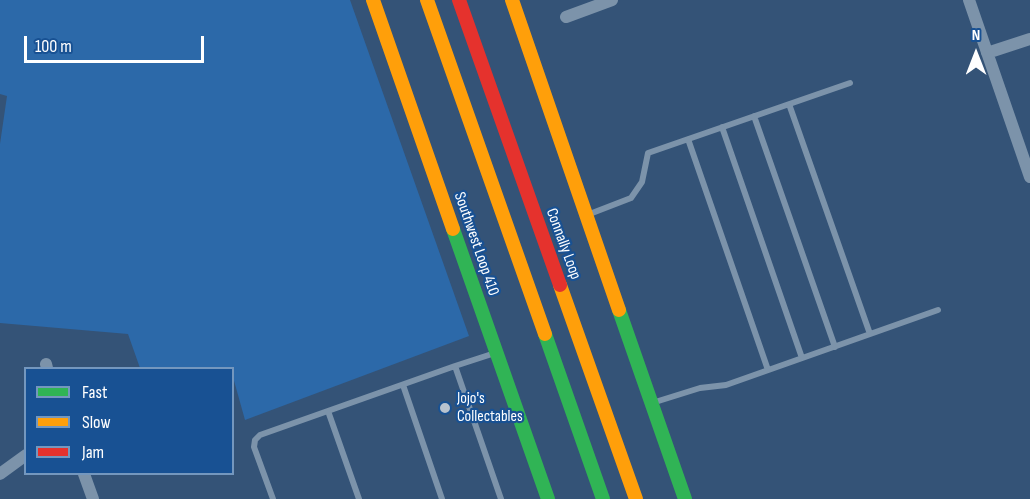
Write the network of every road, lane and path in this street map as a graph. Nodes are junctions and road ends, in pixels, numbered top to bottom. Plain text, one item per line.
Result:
1 (373, 0) edge
2 (427, 0) edge
3 (459, 0) edge
4 (512, 0) edge
5 (612, 0) edge
6 (969, 0) edge
7 (566, 16) dead end
8 (1030, 39) edge
9 (987, 53) junction
10 (850, 82) dead end
11 (789, 104) junction
12 (754, 116) junction
13 (722, 127) junction
14 (688, 139) junction
15 (1030, 177) edge
16 (586, 215) junction
17 (938, 310) dead end
18 (870, 334) junction
19 (835, 346) junction
20 (496, 352) junction
21 (802, 358) junction
22 (456, 366) junction
23 (768, 370) junction
24 (403, 385) junction
25 (652, 403) junction
26 (328, 411) junction
27 (24, 456) edge
28 (0, 474) edge
29 (84, 475) edge
30 (93, 499) edge
31 (273, 499) edge
32 (359, 499) edge
33 (442, 499) edge
34 (501, 499) edge
35 (548, 499) edge
36 (603, 499) edge
37 (636, 499) edge
38 (685, 499) edge

1 - 20 main road, Southwest Loop 410
2 - 36 main road
3 - 37 main road, Connally Loop
4 - 16 main road
5 - 7 street
6 - 9 street
8 - 9 street
9 - 15 street
10 - 11 lane
11 - 12 lane
11 - 18 lane
12 - 13 lane
12 - 19 lane
13 - 14 lane
13 - 21 lane
14 - 16 lane
14 - 23 lane
16 - 25 main road
17 - 18 lane
18 - 19 lane
19 - 21 lane
20 - 22 lane
20 - 35 main road, Southwest Loop 410
21 - 23 lane
22 - 24 lane
22 - 34 lane
23 - 25 lane
24 - 26 lane
24 - 33 lane
25 - 38 main road
26 - 31 lane
26 - 32 lane
27 - 28 street
29 - 30 street

